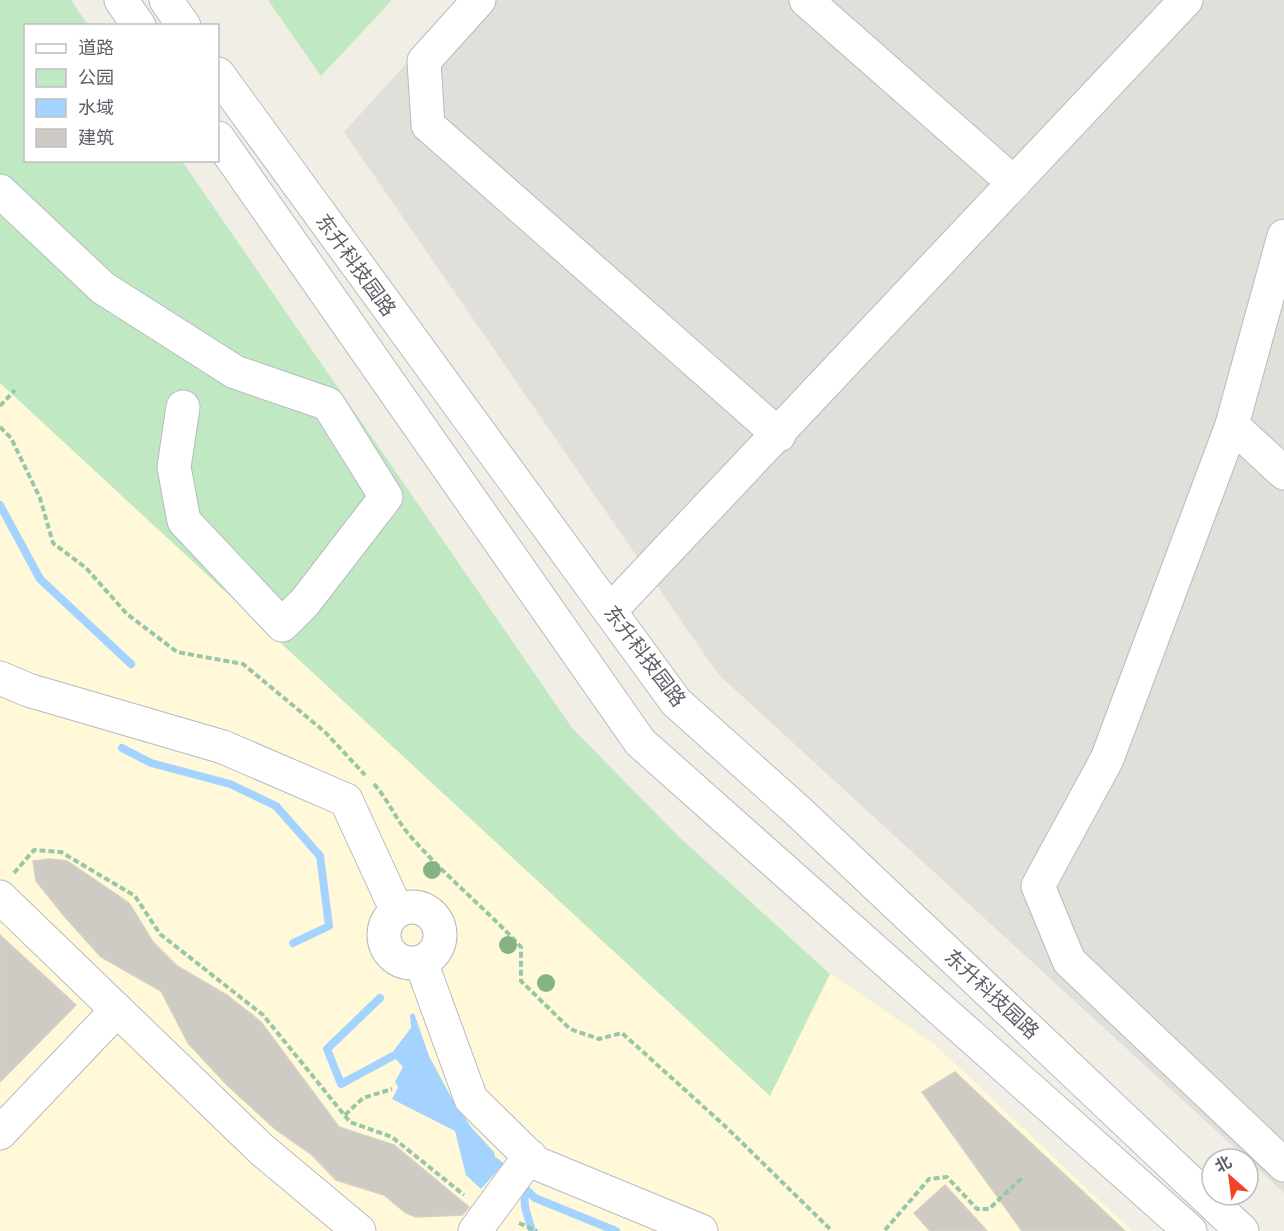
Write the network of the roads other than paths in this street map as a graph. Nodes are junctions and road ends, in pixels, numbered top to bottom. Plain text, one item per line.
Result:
1 (121, 0) edge
2 (166, 0) edge
3 (479, 0) edge
4 (806, 0) edge
5 (1185, 0) edge
6 (138, 24) edge
7 (183, 24) edge
8 (219, 75) edge
9 (219, 139) edge
10 (1014, 183) junction
11 (0, 191) edge
12 (1284, 236) edge
13 (183, 407) dead end
14 (1232, 425) junction
15 (779, 435) junction
16 (1284, 473) edge
17 (611, 610) junction
18 (0, 678) edge
19 (5, 887) edge
20 (117, 1010) junction
21 (0, 1133) edge
22 (527, 1160) junction
23 (1284, 1165) edge
24 (488, 1214) edge
25 (359, 1231) edge
26 (701, 1231) edge
27 (1190, 1231) edge
28 (1242, 1231) edge

1 - 6 street
2 - 7 street
3 - 15 street
4 - 10 street
5 - 10 street
8 - 17 street, 东升科技园路
9 - 27 street, 东升科技园路
10 - 15 street
11 - 13 street
12 - 14 street
14 - 16 street
14 - 23 street
15 - 17 street
17 - 28 street, 东升科技园路
18 - 22 street
19 - 20 street
20 - 21 street
20 - 25 street
22 - 24 street
22 - 26 street

